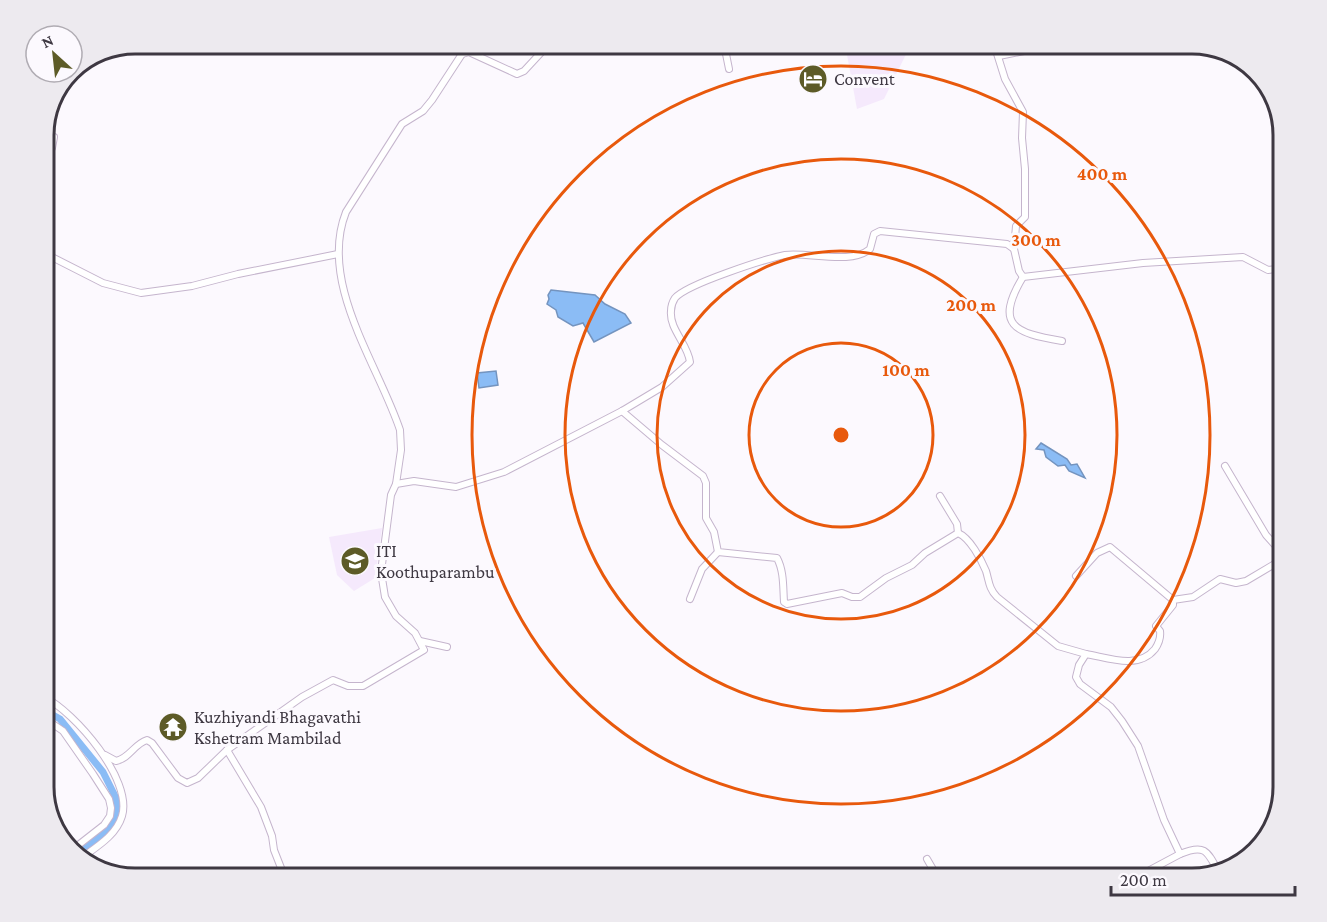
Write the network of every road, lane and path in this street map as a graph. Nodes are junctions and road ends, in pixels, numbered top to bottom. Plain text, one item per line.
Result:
1 (462, 54) edge
2 (473, 54) edge
3 (540, 54) edge
4 (726, 54) edge
5 (1009, 54) edge
6 (999, 56) joint
7 (729, 69) dead end
8 (1014, 249) junction
9 (338, 254) junction
10 (54, 258) edge
11 (1273, 269) edge
12 (1023, 277) junction
13 (1062, 341) dead end
14 (622, 411) junction
15 (1225, 466) dead end
16 (396, 484) junction
17 (940, 496) dead end
18 (958, 533) junction
19 (1273, 541) edge
20 (718, 552) junction
21 (1273, 565) edge
22 (1076, 576) dead end
23 (690, 599) dead end
24 (1173, 600) junction
25 (420, 642) junction
26 (447, 647) dead end
27 (1086, 654) junction
28 (1099, 656) junction
29 (1079, 665) junction
30 (54, 703) edge
31 (54, 725) edge
32 (227, 750) junction
33 (104, 755) junction
34 (79, 845) edge
35 (88, 853) edge
36 (1180, 854) junction
37 (927, 859) dead end
38 (1214, 865) edge
39 (281, 868) edge
40 (932, 868) edge
41 (1155, 868) edge

1 - 9 street
2 - 3 street
4 - 7 street
5 - 6 street
6 - 8 street
8 - 12 street
8 - 14 street
9 - 10 street
9 - 16 street
11 - 12 street
12 - 13 street
14 - 16 street
14 - 20 street
15 - 19 street
16 - 25 street
17 - 18 street
18 - 20 street
18 - 27 street
20 - 23 street
21 - 24 street
22 - 24 street
24 - 28 street
25 - 26 street
25 - 32 street
27 - 28 street
27 - 29 street
28 - 29 street
29 - 36 street
30 - 33 street
31 - 34 street
32 - 33 street
32 - 39 street
33 - 35 street
36 - 38 street
36 - 41 street
37 - 40 street

